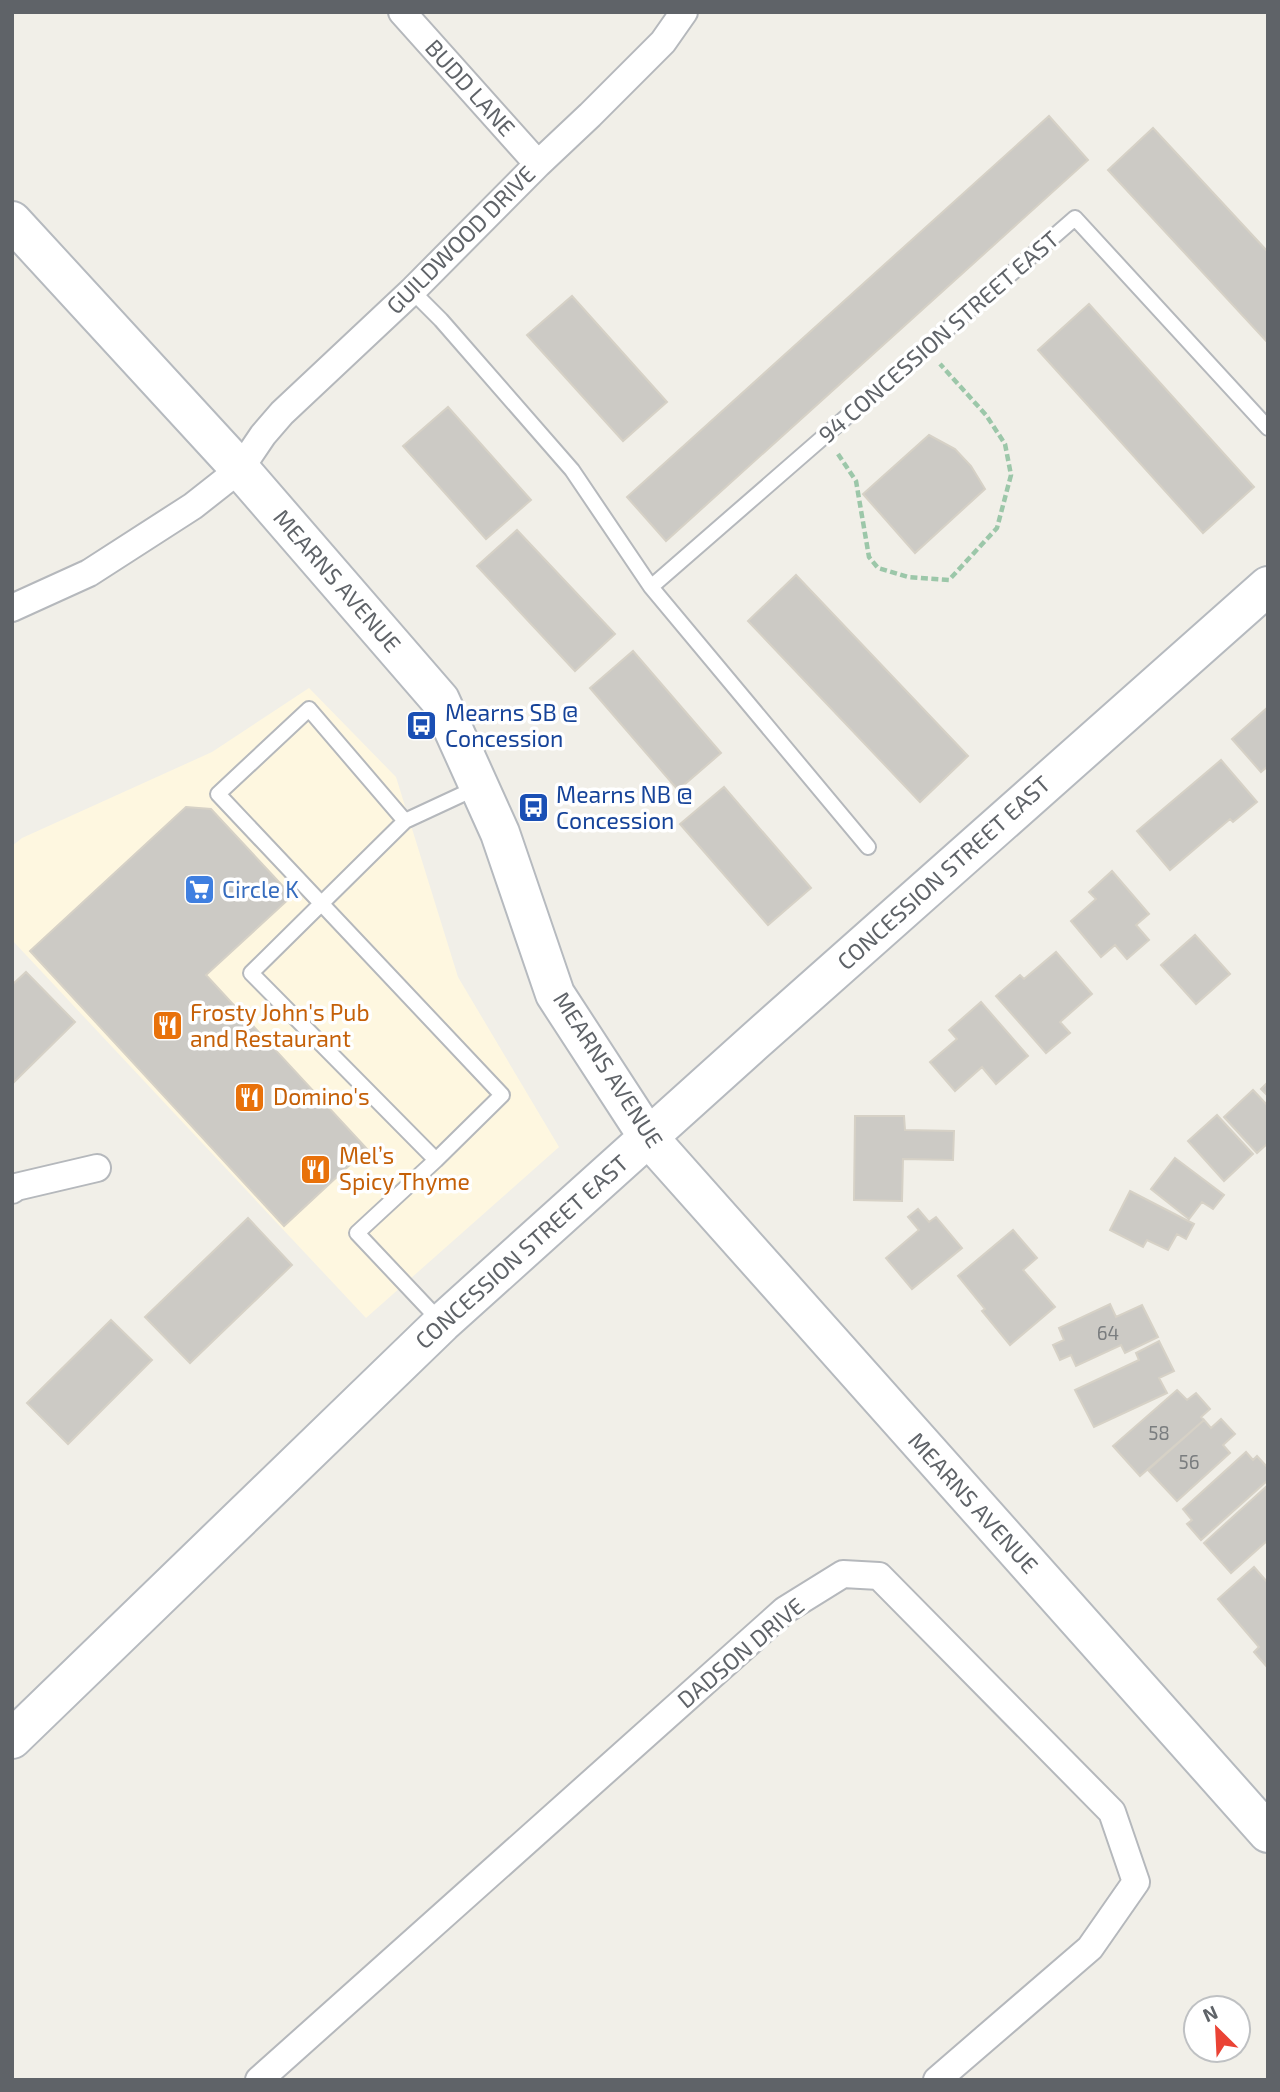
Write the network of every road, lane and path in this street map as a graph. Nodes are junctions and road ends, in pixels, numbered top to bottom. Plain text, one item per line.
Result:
1 (402, 12) edge
2 (684, 12) edge
3 (538, 164) junction
4 (12, 220) edge
5 (412, 291) junction
6 (927, 349) junction
7 (1268, 428) edge
8 (825, 436) junction
9 (240, 469) junction
10 (1268, 586) edge
11 (651, 587) junction
12 (12, 608) edge
13 (479, 787) junction
14 (405, 821) junction
15 (868, 847) dead end
16 (322, 905) junction
17 (648, 1137) junction
18 (436, 1160) junction
19 (97, 1168) dead end
20 (12, 1191) edge
21 (442, 1324) junction
22 (16, 1728) edge
23 (1268, 1833) edge
24 (259, 2080) edge
25 (937, 2080) edge

1 - 3 street, BUDD LANE
2 - 3 street, GUILDWOOD DRIVE
3 - 5 street, GUILDWOOD DRIVE
4 - 9 street, MEARNS AVENUE
5 - 9 street, GUILDWOOD DRIVE
5 - 11 lane
6 - 7 lane, 94 CONCESSION STREET EAST
6 - 8 lane, 94 CONCESSION STREET EAST
6 - 8 path
8 - 11 lane, 94 CONCESSION STREET EAST
9 - 12 street, GUILDWOOD DRIVE
9 - 13 street, MEARNS AVENUE
10 - 17 street, CONCESSION STREET EAST
11 - 15 lane
13 - 14 lane
13 - 17 street, MEARNS AVENUE
14 - 16 lane
14 - 16 lane
16 - 18 lane
16 - 18 lane
17 - 21 street, CONCESSION STREET EAST
17 - 23 street, MEARNS AVENUE
18 - 21 lane
19 - 20 street
21 - 22 street, CONCESSION STREET EAST
24 - 25 street, DADSON DRIVE

